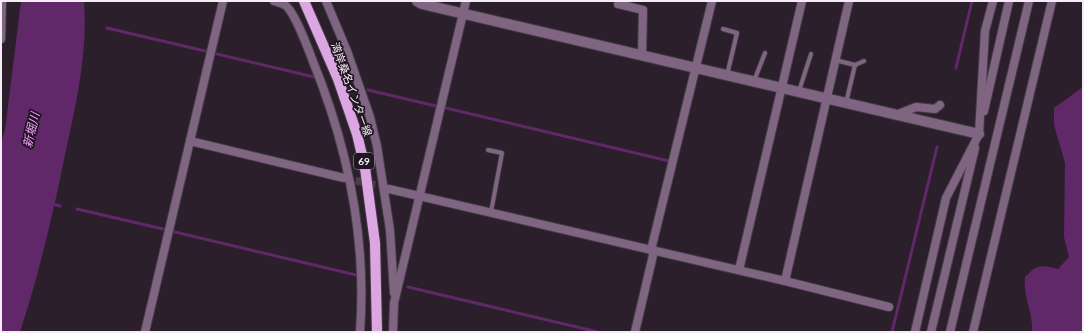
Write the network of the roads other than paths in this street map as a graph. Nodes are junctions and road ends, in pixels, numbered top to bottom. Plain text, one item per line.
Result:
1 (2, 1) edge
2 (223, 1) edge
3 (274, 1) edge
4 (304, 1) edge
5 (326, 1) edge
6 (417, 1) edge
7 (466, 1) edge
8 (619, 1) edge
9 (712, 1) edge
10 (802, 1) edge
11 (849, 1) edge
12 (993, 1) edge
13 (1009, 1) edge
14 (1029, 1) edge
15 (1052, 1) edge
16 (463, 14) junction
17 (723, 29) dead end
18 (1, 39) edge
19 (765, 53) dead end
20 (811, 54) dead end
21 (642, 55) junction
22 (835, 60) junction
23 (864, 61) dead end
24 (855, 65) junction
25 (696, 68) junction
26 (727, 75) junction
27 (754, 82) junction
28 (781, 88) junction
29 (799, 92) junction
30 (825, 98) junction
31 (846, 103) junction
32 (940, 105) dead end
33 (896, 115) junction
34 (979, 134) junction
35 (190, 141) junction
36 (488, 150) dead end
37 (344, 178) tunnel mouth
38 (389, 189) tunnel mouth
39 (421, 196) junction
40 (491, 212) junction
41 (653, 250) junction
42 (739, 270) junction
43 (785, 281) junction
44 (394, 303) junction
45 (889, 307) dead end
46 (145, 332) edge
47 (360, 332) edge
48 (377, 332) edge
49 (393, 332) edge
50 (635, 332) edge
51 (915, 332) edge
52 (932, 332) edge
53 (950, 332) edge
54 (972, 332) edge

1 - 18 street
2 - 35 street
3 - 47 street
4 - 48 main road, 湾岸桑名インター線 / 69
5 - 44 street
6 - 16 street
7 - 16 street
8 - 21 street
9 - 25 street
10 - 28 street
11 - 22 street
12 - 34 street
13 - 34 street
14 - 53 street
15 - 54 street
16 - 21 street
16 - 39 street
17 - 26 lane
19 - 27 lane
20 - 29 lane
21 - 25 street
22 - 24 lane
22 - 30 street
23 - 24 lane
24 - 31 lane
25 - 26 street
25 - 41 street
26 - 27 street
27 - 28 street
28 - 29 street
28 - 42 street
29 - 30 street
30 - 31 street
30 - 43 street
31 - 33 street
32 - 33 street
33 - 34 street
34 - 51 street
34 - 52 street
35 - 37 street
35 - 46 street
36 - 40 lane
38 - 39 street
39 - 40 street
39 - 44 street
40 - 41 street
41 - 42 street
41 - 50 street
42 - 43 street
43 - 45 street
44 - 49 street

